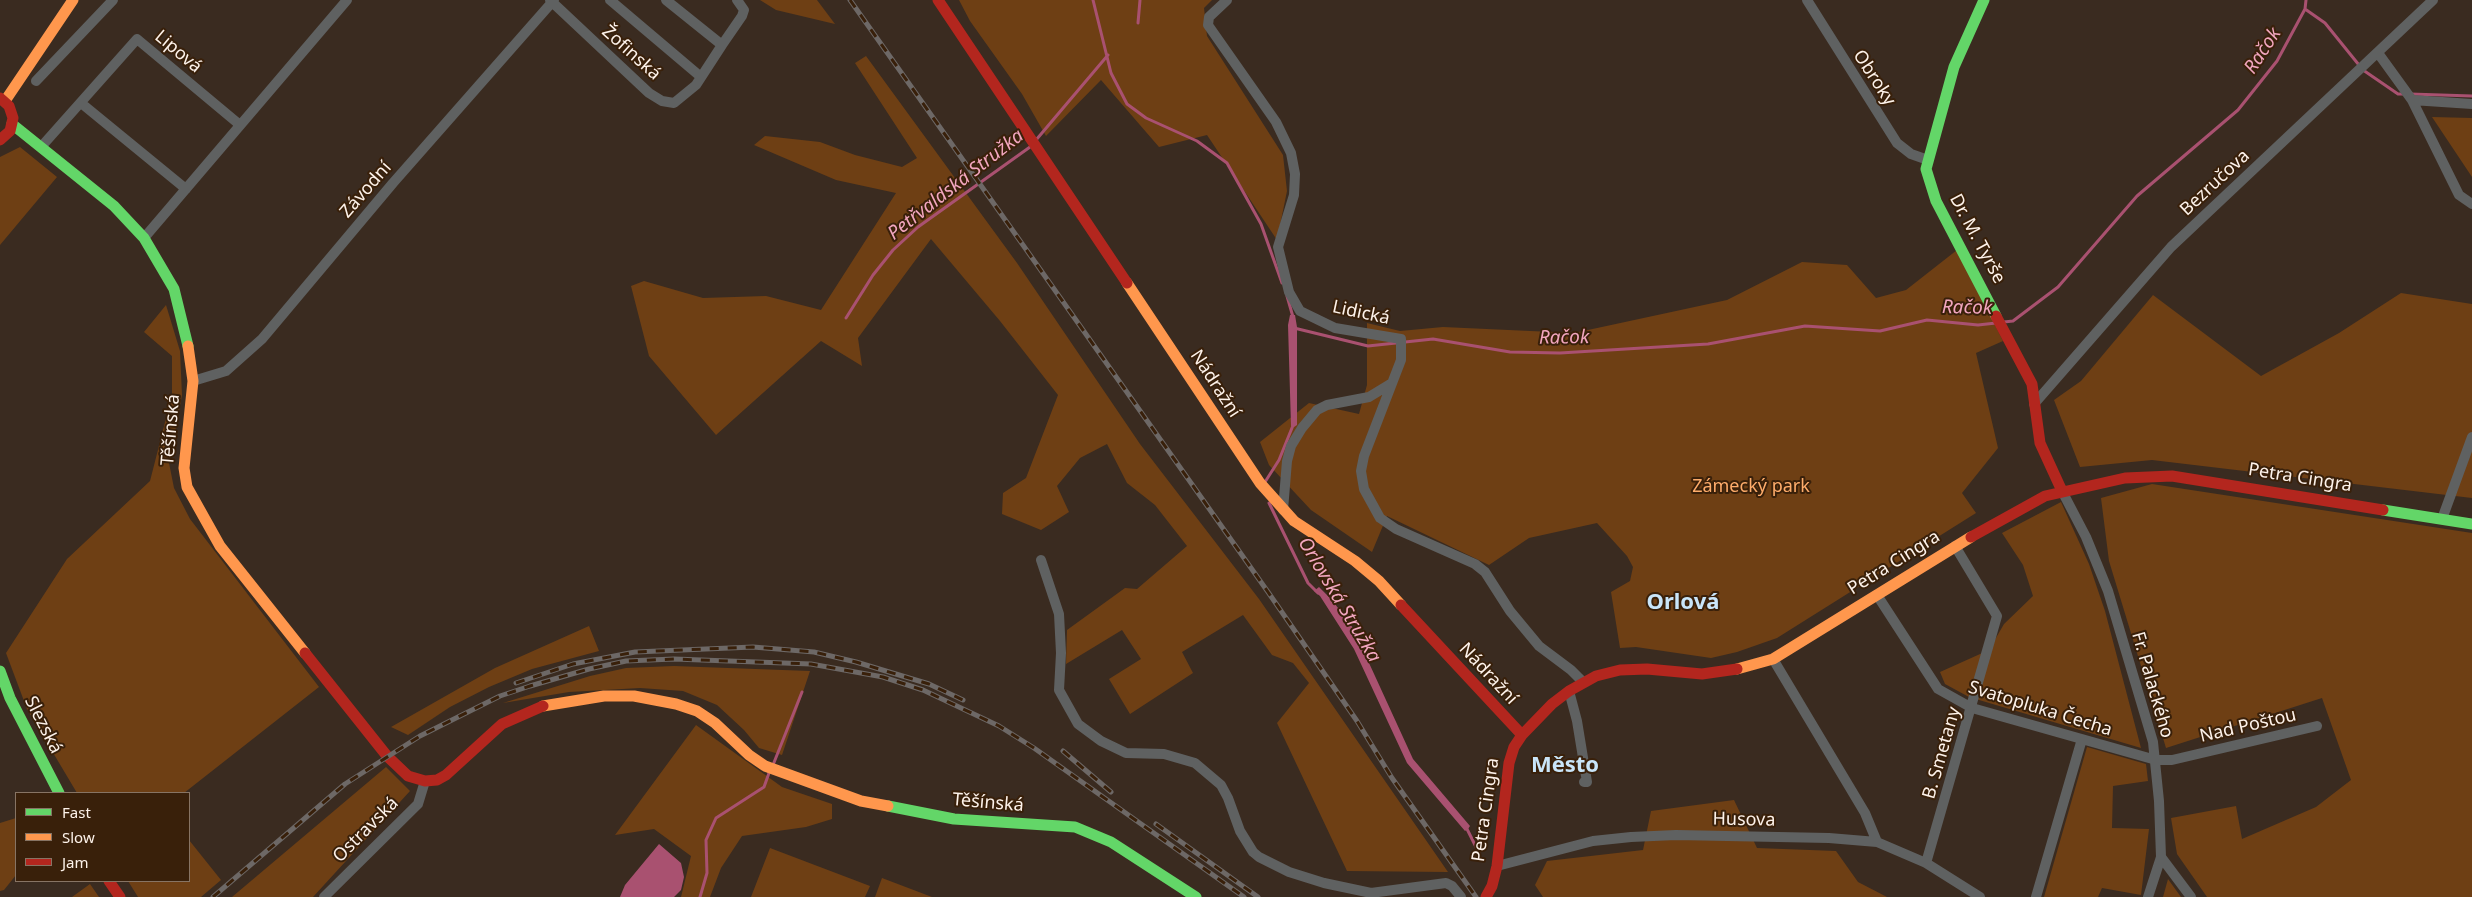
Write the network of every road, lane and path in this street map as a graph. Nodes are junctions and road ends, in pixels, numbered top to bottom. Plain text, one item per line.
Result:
1 (73, 0) edge
2 (113, 0) edge
3 (346, 0) edge
4 (610, 0) edge
5 (666, 0) edge
6 (737, 0) edge
7 (938, 0) edge
8 (1228, 0) edge
9 (1806, 0) edge
10 (1984, 0) edge
11 (2433, 0) edge
12 (552, 1) edge
13 (722, 45) junction
14 (2378, 53) junction
15 (36, 81) dead end
16 (698, 81) junction
17 (2, 100) edge
18 (2412, 100) junction
19 (81, 103) junction
20 (2472, 104) edge
21 (12, 124) junction
22 (240, 125) junction
23 (0, 140) edge
24 (41, 147) junction
25 (1928, 160) junction
26 (186, 189) junction
27 (2472, 204) edge
28 (144, 238) junction
29 (193, 381) junction
30 (1392, 383) junction
31 (2034, 404) junction
32 (2472, 437) edge
33 (2062, 491) junction
34 (1283, 510) junction
35 (2442, 518) junction
36 (2472, 524) edge
37 (1956, 546) junction
38 (1041, 560) dead end
39 (1877, 595) junction
40 (1772, 659) junction
41 (0, 672) edge
42 (1582, 682) junction
43 (1569, 691) junction
44 (1972, 708) junction
45 (2317, 726) dead end
46 (1522, 735) junction
47 (2082, 739) junction
48 (2156, 760) junction
49 (425, 781) junction
50 (1584, 782) dead end
51 (58, 792) edge
52 (1876, 842) junction
53 (2161, 857) junction
54 (1926, 863) junction
55 (1497, 866) junction
56 (111, 882) edge
57 (120, 897) edge
58 (324, 897) edge
59 (1196, 897) edge
60 (1461, 897) edge
61 (1486, 897) edge
62 (1980, 897) edge
63 (2036, 897) edge
64 (2148, 897) edge
65 (2191, 897) edge

1 - 17 street
2 - 15 street
3 - 22 street
4 - 16 street
5 - 13 street
6 - 13 street, Žofinská
7 - 34 street, Nádražní
8 - 30 street, Lidická
9 - 25 street, Obroky
10 - 25 street, Dr. M. Tyrše
11 - 14 street, Bezručova
12 - 16 street, Žofinská
12 - 29 street, Závodní
13 - 16 street, Žofinská
14 - 18 street
14 - 31 street, Bezručova
17 - 21 street
18 - 20 street
18 - 27 street
19 - 22 street, Lipová
19 - 24 street, Lipová
19 - 26 street
21 - 23 street
21 - 24 street, Těšínská
22 - 26 street
24 - 28 street, Těšínská
25 - 31 street, Dr. M. Tyrše
26 - 28 street
28 - 29 street, Těšínská
29 - 49 street, Těšínská
30 - 34 street
30 - 42 street, Lidická
31 - 33 street, Dr. M. Tyrše
32 - 35 street
33 - 35 street, Petra Cingra
33 - 37 street, Petra Cingra
33 - 48 street, Fr. Palackého
34 - 46 street, Nádražní
35 - 36 street, Petra Cingra
37 - 39 street, Petra Cingra
37 - 44 street, B. Smetany
38 - 60 street
39 - 40 street, Petra Cingra
39 - 44 street, Svatopluka Čecha
40 - 42 street, Petra Cingra
40 - 52 street
41 - 51 street, Slezská
42 - 43 street, Petra Cingra
43 - 46 street, Petra Cingra
43 - 50 street
44 - 47 street, Svatopluka Čecha
44 - 54 street, B. Smetany
45 - 48 street, Nad Poštou
46 - 55 street, Petra Cingra
47 - 48 street, Svatopluka Čecha
47 - 63 street
48 - 53 street, Fr. Palackého
49 - 58 street, Ostravská
49 - 59 street, Těšínská
52 - 54 street, Husova
52 - 55 street, Husova
53 - 64 street, Fr. Palackého
53 - 65 street
54 - 62 street, Husova
55 - 61 street, Petra Cingra
56 - 57 street

